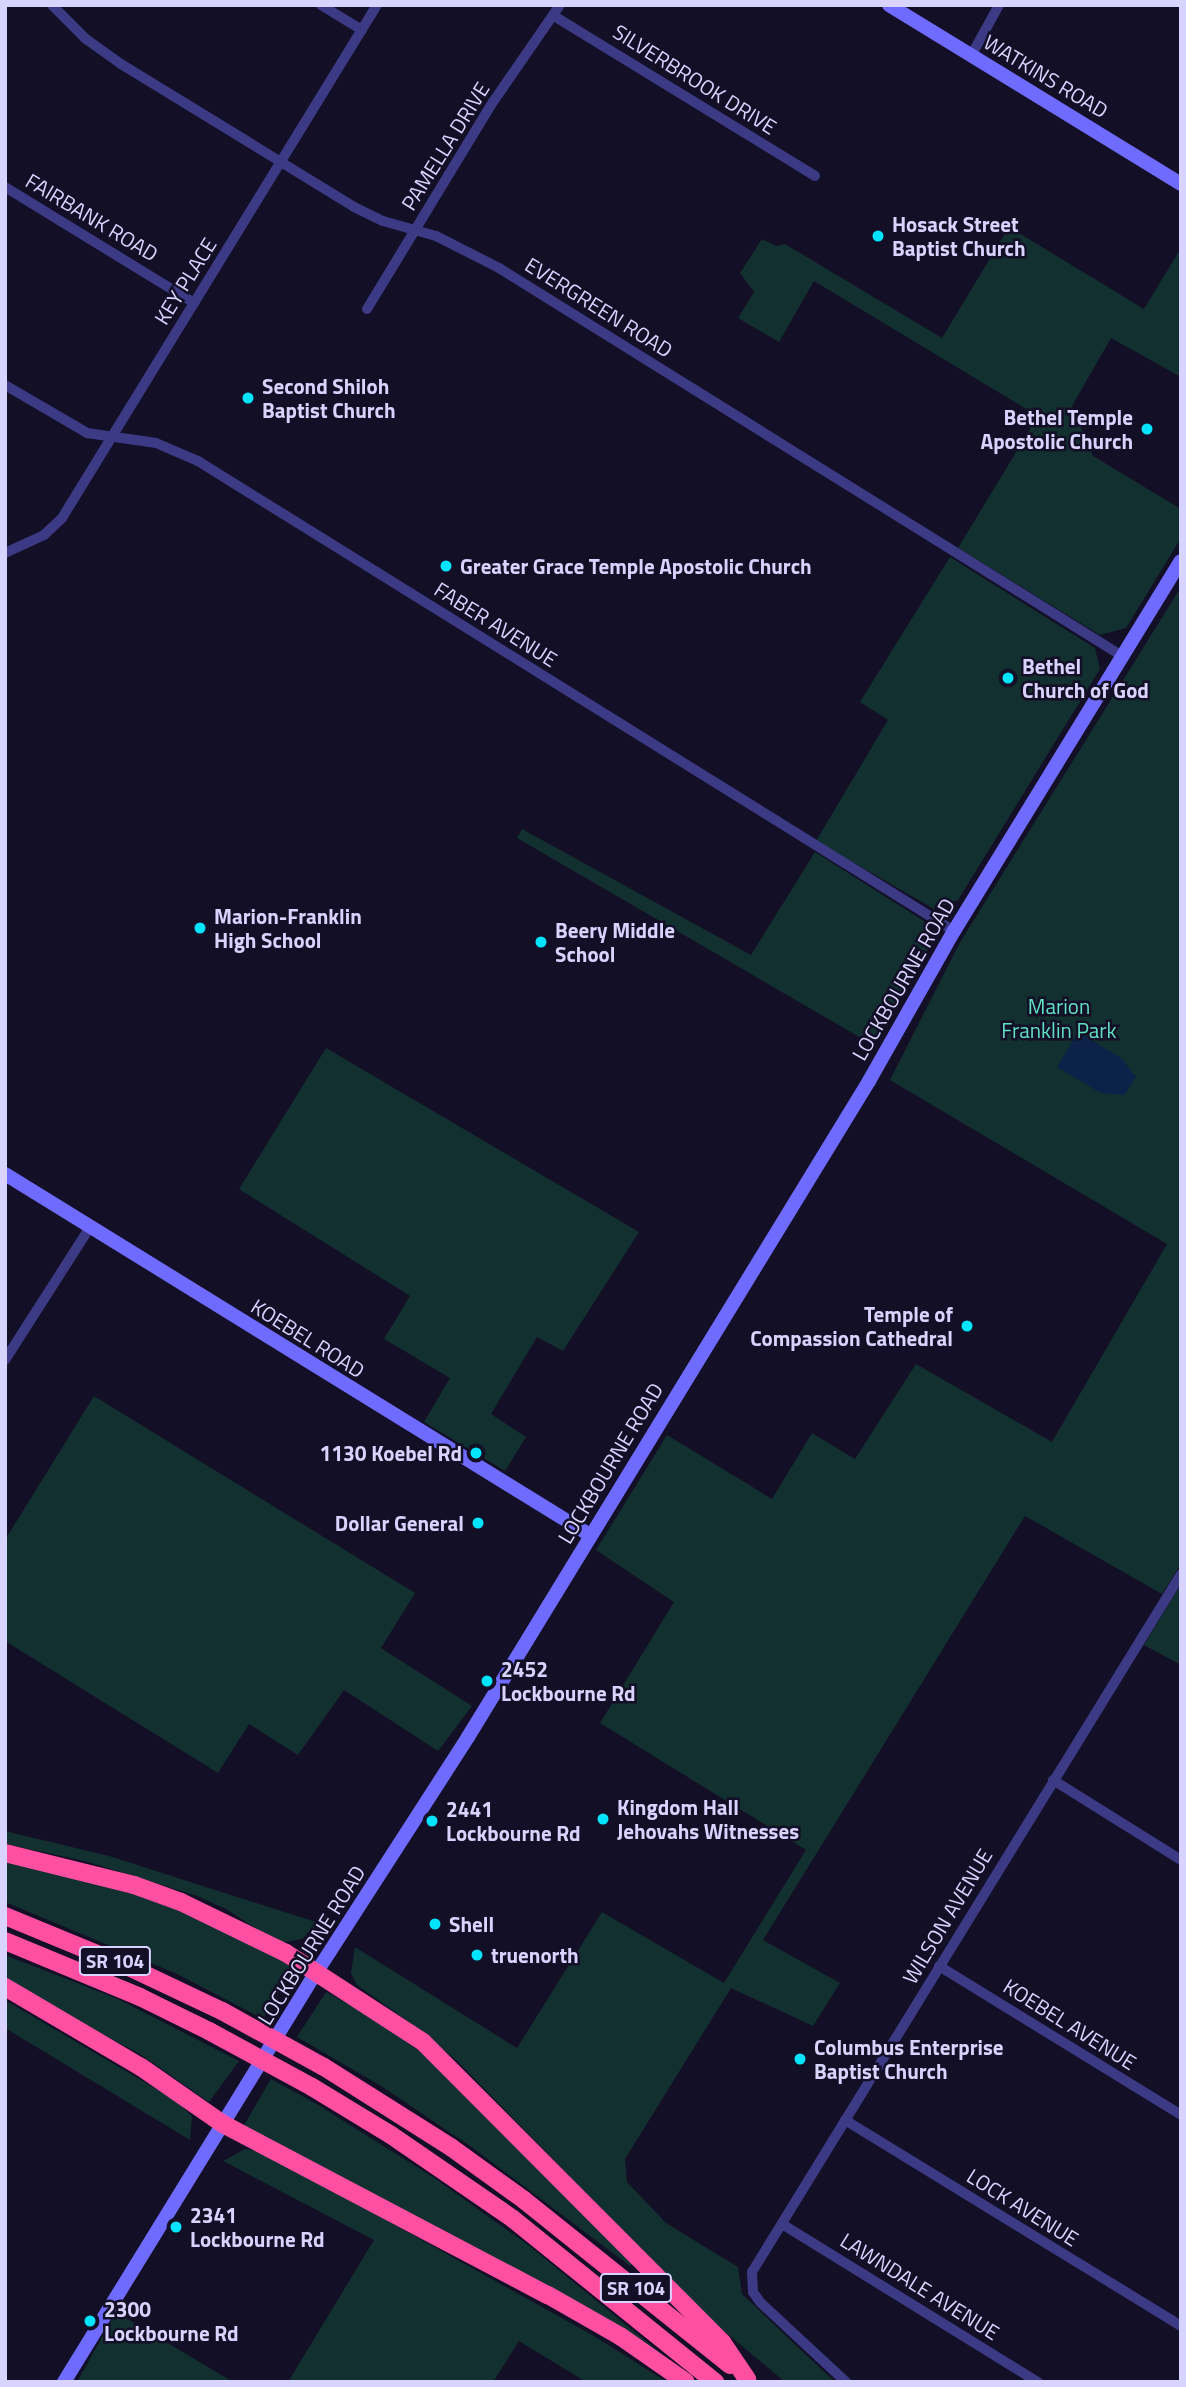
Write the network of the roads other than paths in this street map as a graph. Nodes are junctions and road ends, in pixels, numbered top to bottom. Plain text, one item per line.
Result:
1 (52, 5) edge
2 (321, 5) edge
3 (377, 5) edge
4 (560, 5) edge
5 (889, 5) edge
6 (999, 5) edge
7 (554, 16) junction
8 (362, 30) junction
9 (971, 56) junction
10 (281, 162) junction
11 (815, 176) dead end
12 (1181, 184) edge
13 (5, 187) edge
14 (415, 230) junction
15 (194, 303) junction
16 (368, 309) dead end
17 (5, 385) edge
18 (111, 439) junction
19 (5, 553) edge
20 (1181, 561) edge
21 (1122, 656) junction
22 (954, 931) junction
23 (5, 1174) edge
24 (90, 1227) junction
25 (5, 1360) edge
26 (590, 1535) junction
27 (1181, 1574) edge
28 (1053, 1780) junction
29 (5, 1853) edge
30 (1181, 1860) edge
31 (5, 1916) edge
32 (5, 1941) edge
33 (939, 1966) junction
34 (316, 1973) junction
35 (5, 1987) edge
36 (1181, 2115) edge
37 (845, 2120) junction
38 (223, 2124) junction
39 (782, 2224) junction
40 (1181, 2326) edge
41 (749, 2380) edge
42 (64, 2382) edge
43 (686, 2382) edge
44 (715, 2382) edge
45 (846, 2382) edge
46 (1038, 2382) edge

1 - 10 street, EVERGREEN ROAD
2 - 8 street
3 - 8 street, KEY PLACE
4 - 7 street, PAMELLA DRIVE
5 - 9 main road, WATKINS ROAD
6 - 9 street
7 - 11 street, SILVERBROOK DRIVE
7 - 14 street, PAMELLA DRIVE
8 - 10 street, KEY PLACE
9 - 12 main road, WATKINS ROAD
10 - 14 street, EVERGREEN ROAD
10 - 15 street, KEY PLACE
13 - 15 street, FAIRBANK ROAD
14 - 16 street, PAMELLA DRIVE
14 - 21 street, EVERGREEN ROAD
15 - 18 street, KEY PLACE
17 - 18 street, FABER AVENUE
18 - 19 street, KEY PLACE
18 - 22 street, FABER AVENUE
20 - 21 main road, LOCKBOURNE ROAD
21 - 22 main road, LOCKBOURNE ROAD
22 - 26 main road, LOCKBOURNE ROAD
23 - 24 main road, KOEBEL ROAD
24 - 25 street
24 - 26 main road, KOEBEL ROAD
26 - 34 main road, LOCKBOURNE ROAD
27 - 28 street, WILSON AVENUE
28 - 30 street
28 - 33 street, WILSON AVENUE
29 - 34 highway
31 - 41 highway, SR 104, bridge
32 - 44 highway, SR 104, bridge
33 - 36 street, KOEBEL AVENUE
33 - 37 street, WILSON AVENUE
34 - 38 main road, LOCKBOURNE ROAD
34 - 41 highway
35 - 38 highway
37 - 39 street, WILSON AVENUE
37 - 40 street, LOCK AVENUE
38 - 42 main road, LOCKBOURNE ROAD
38 - 43 highway
39 - 45 street, WILSON AVENUE
39 - 46 street, LAWNDALE AVENUE

